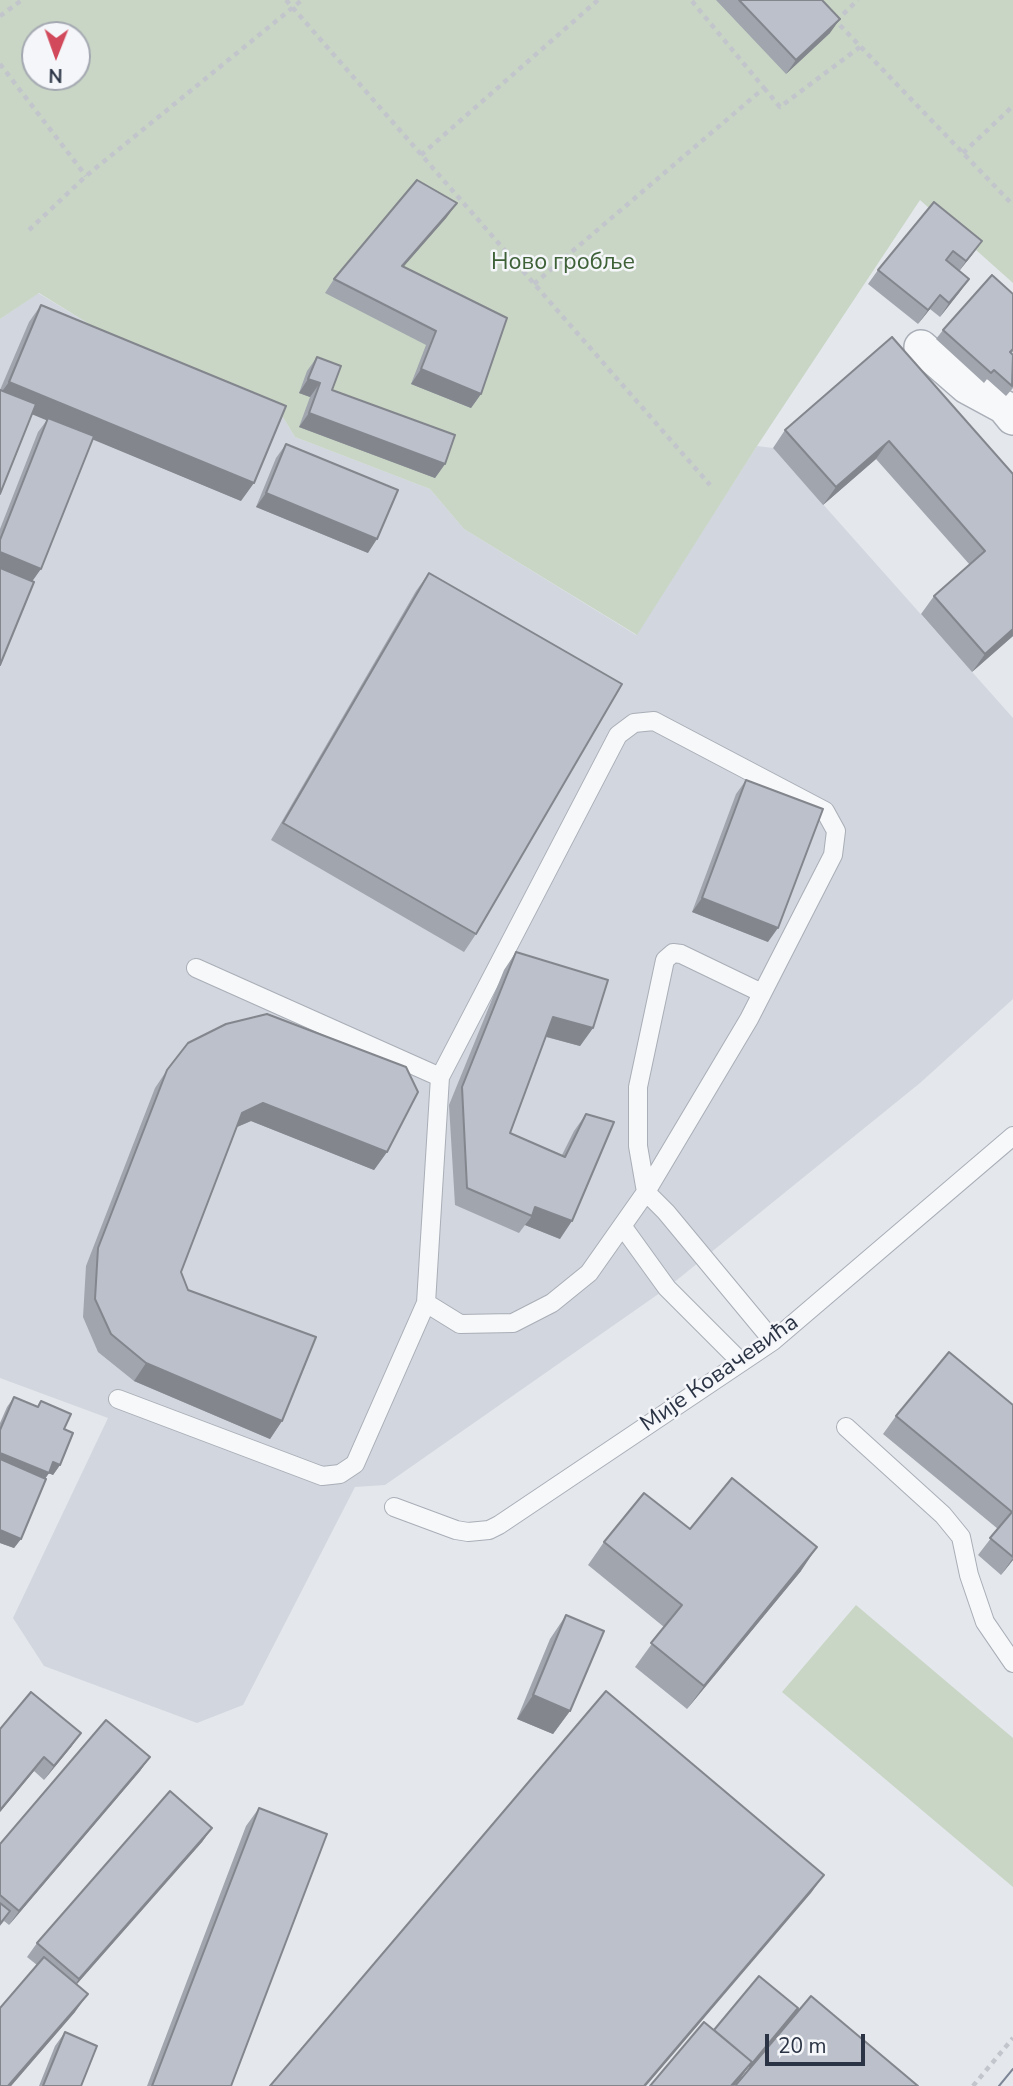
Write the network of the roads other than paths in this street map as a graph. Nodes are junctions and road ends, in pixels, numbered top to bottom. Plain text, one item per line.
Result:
1 (921, 347) dead end
2 (1013, 418) edge
3 (196, 968) dead end
4 (762, 993) junction
5 (440, 1077) junction
6 (1013, 1136) edge
7 (646, 1192) junction
8 (623, 1227) junction
9 (426, 1303) junction
10 (773, 1341) junction
11 (741, 1362) junction
12 (118, 1399) dead end
13 (846, 1427) dead end
14 (394, 1507) dead end
15 (1013, 1663) edge

1 - 2 street
3 - 5 lane
4 - 5 lane
4 - 7 lane
4 - 7 lane
5 - 9 lane
6 - 10 lane, Мије Ковачевића
7 - 8 lane
7 - 10 lane
8 - 9 lane
8 - 11 lane
9 - 12 lane
10 - 11 lane, Мије Ковачевића
11 - 14 lane, Мије Ковачевића
13 - 15 lane

